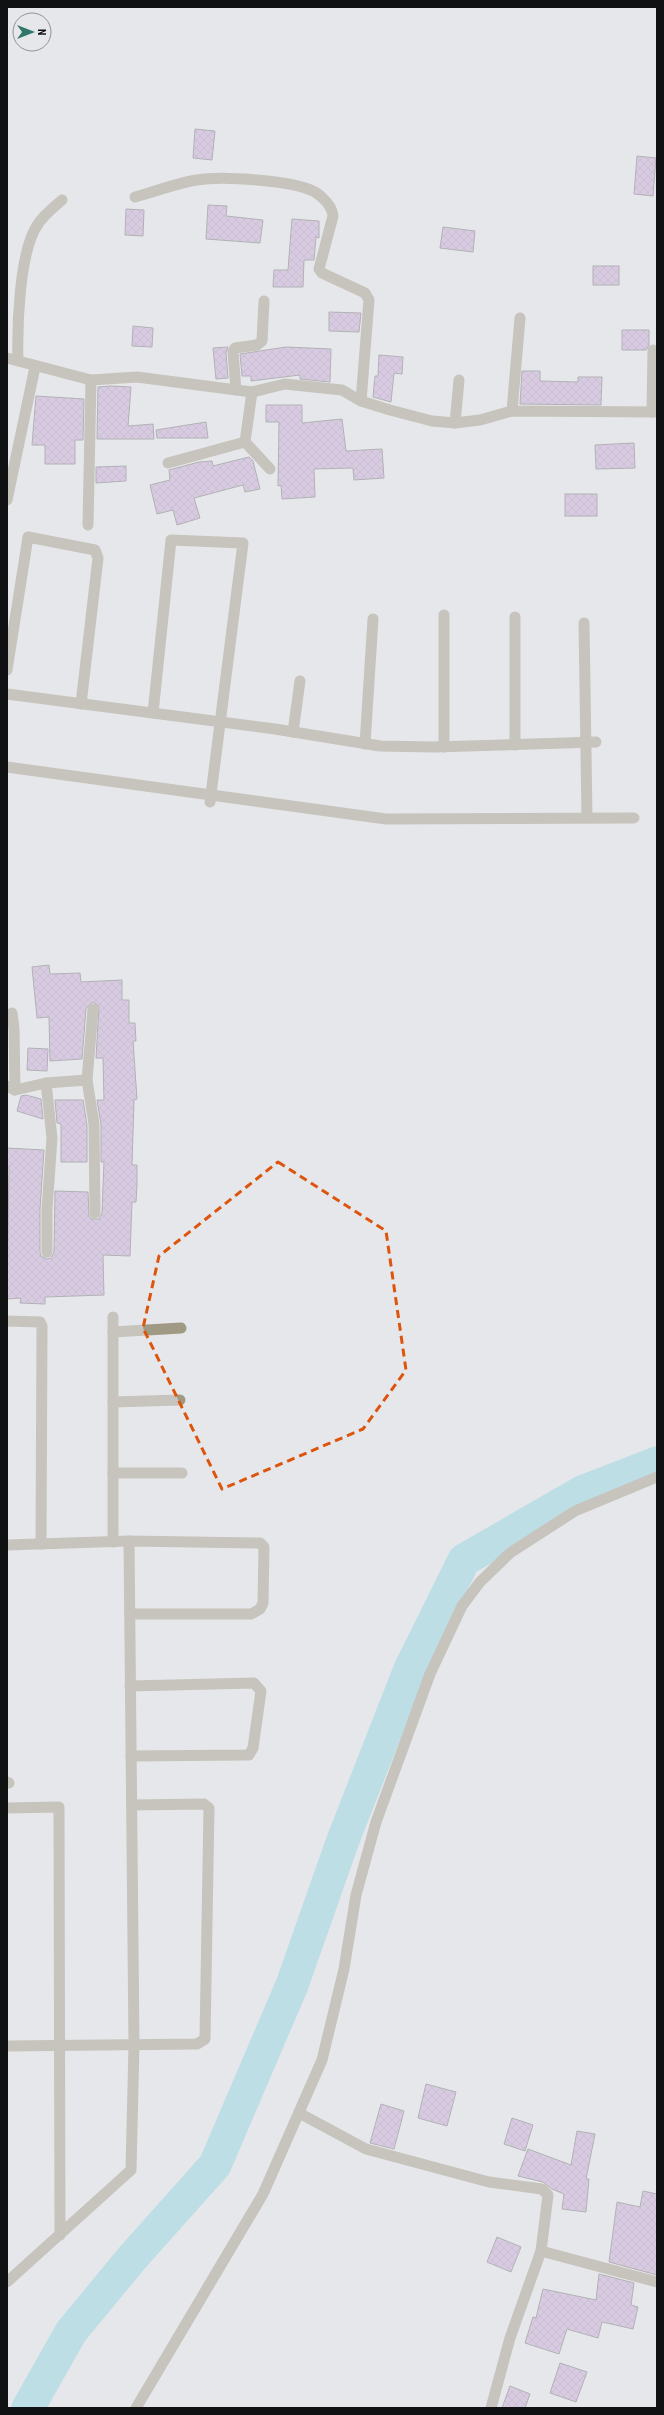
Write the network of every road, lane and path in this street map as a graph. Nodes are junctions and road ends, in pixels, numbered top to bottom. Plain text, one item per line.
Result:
1 (135, 197) dead end
2 (62, 200) dead end
3 (264, 301) dead end
4 (520, 318) dead end
5 (653, 350) dead end
6 (12, 359) edge
7 (35, 367) junction
8 (91, 380) junction
9 (459, 380) dead end
10 (236, 390) junction
11 (252, 392) junction
12 (360, 401) junction
13 (512, 411) junction
14 (654, 412) edge
15 (455, 423) junction
16 (245, 442) junction
17 (168, 463) dead end
18 (270, 469) dead end
19 (7, 500) edge
20 (88, 525) dead end
21 (444, 615) dead end
22 (515, 617) dead end
23 (372, 619) dead end
24 (584, 623) dead end
25 (7, 670) edge
26 (300, 681) dead end
27 (7, 694) edge
28 (81, 704) junction
29 (152, 713) junction
30 (222, 722) junction
31 (292, 732) junction
32 (591, 743) junction
33 (365, 744) junction
34 (516, 745) junction
35 (444, 747) junction
36 (7, 767) edge
37 (211, 800) junction
38 (586, 817) junction
39 (634, 818) dead end
40 (93, 1010) dead end
41 (12, 1013) dead end
42 (87, 1080) junction
43 (46, 1083) junction
44 (11, 1088) edge
45 (95, 1213) dead end
46 (47, 1252) dead end
47 (113, 1317) dead end
48 (7, 1321) edge
49 (181, 1328) dead end
50 (113, 1332) junction
51 (180, 1400) dead end
52 (113, 1402) junction
53 (113, 1473) junction
54 (182, 1473) dead end
55 (657, 1476) edge
56 (129, 1541) junction
57 (113, 1542) junction
58 (41, 1544) junction
59 (7, 1545) edge
60 (130, 1614) junction
61 (130, 1686) junction
62 (131, 1756) junction
63 (132, 1805) junction
64 (7, 1808) edge
65 (134, 2044) junction
66 (59, 2045) junction
67 (7, 2046) edge
68 (299, 2113) junction
69 (60, 2235) junction
70 (541, 2250) junction
71 (7, 2282) edge
72 (657, 2282) edge
73 (136, 2408) edge
74 (490, 2408) edge

1 - 12 street
2 - 6 street
3 - 10 street
4 - 13 street
5 - 14 street
6 - 7 street
7 - 8 street
7 - 19 street
8 - 10 street
8 - 20 street
9 - 15 street
10 - 11 street
11 - 12 street
11 - 16 street
12 - 15 street
13 - 14 street
13 - 15 street
16 - 17 street
16 - 18 street
21 - 35 street
22 - 34 street
23 - 33 street
24 - 32 street
25 - 28 street
26 - 31 street
27 - 28 street
28 - 29 street
29 - 30 street
29 - 30 street
30 - 31 street
30 - 37 street
31 - 33 street
32 - 34 street
32 - 38 street
33 - 35 street
34 - 35 street
36 - 37 street
37 - 38 street
38 - 39 street
40 - 42 street
41 - 44 street
42 - 43 street
42 - 45 street
43 - 44 street
43 - 46 street
47 - 50 street
48 - 58 street
49 - 50 street
50 - 52 street
51 - 52 street
52 - 53 street
53 - 54 street
53 - 57 street
55 - 68 street
56 - 57 street
56 - 60 street
56 - 60 street
57 - 58 street
58 - 59 street
60 - 61 street
61 - 62 street
61 - 62 street
62 - 63 street
63 - 65 street
63 - 65 street
64 - 66 street
65 - 66 street
65 - 69 street
66 - 67 street
66 - 69 street
68 - 70 street
68 - 73 street
69 - 71 street
70 - 72 street
70 - 74 street

